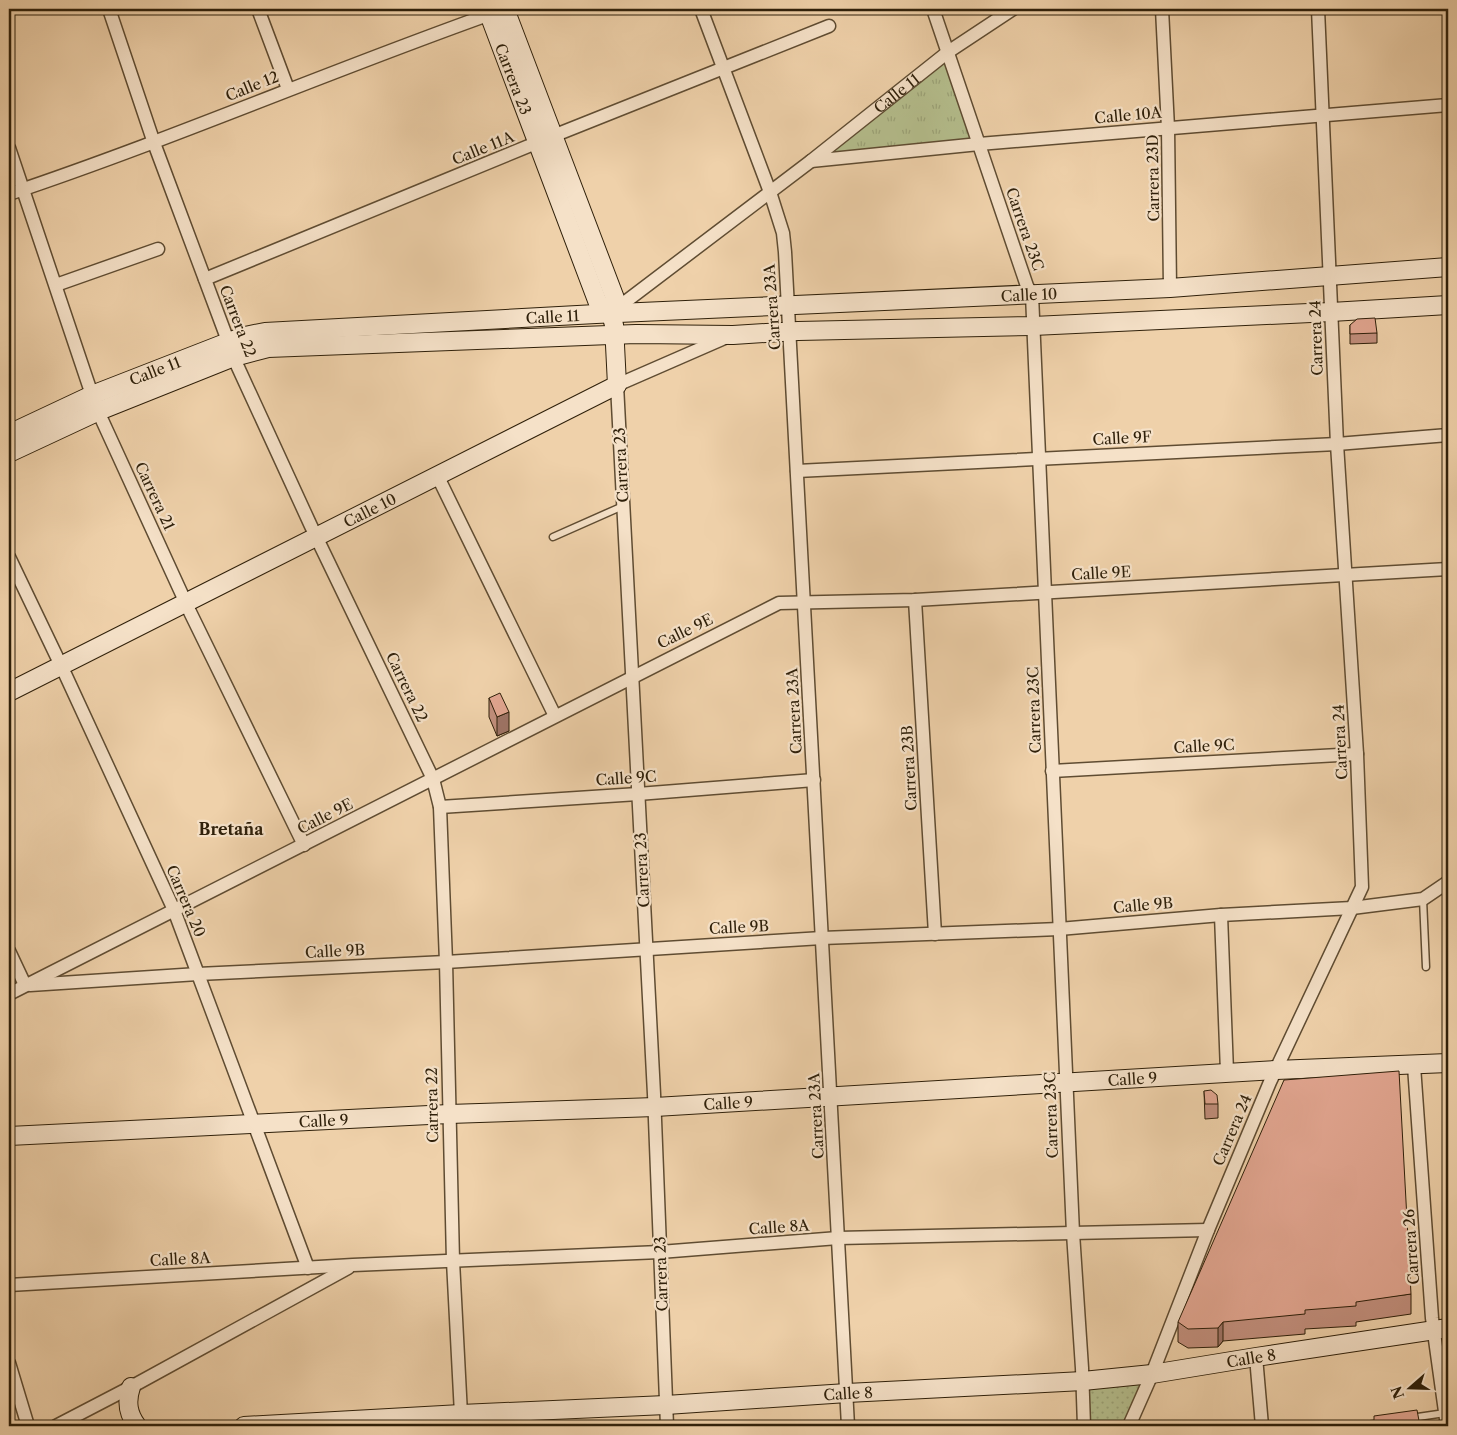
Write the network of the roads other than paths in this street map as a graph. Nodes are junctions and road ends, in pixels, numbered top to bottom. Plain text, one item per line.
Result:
1 (109, 9) edge
2 (258, 9) edge
3 (506, 9) edge
4 (701, 9) edge
5 (933, 9) edge
6 (1013, 9) edge
7 (1162, 9) edge
8 (1318, 9) edge
9 (488, 12) edge
10 (829, 26) dead end
11 (948, 52) junction
12 (724, 69) junction
13 (288, 89) junction
14 (1448, 106) edge
15 (1322, 116) junction
16 (1168, 128) junction
17 (545, 139) junction
18 (154, 142) junction
19 (979, 144) junction
20 (9, 148) edge
21 (811, 161) junction
22 (23, 189) junction
23 (770, 192) junction
24 (9, 194) edge
25 (158, 250) dead end
26 (1448, 268) edge
27 (1330, 277) junction
28 (205, 279) junction
29 (56, 285) junction
30 (1170, 288) junction
31 (1032, 295) junction
32 (788, 305) junction
33 (1448, 305) edge
34 (1331, 312) junction
35 (611, 314) junction
36 (1033, 326) junction
37 (790, 332) junction
38 (615, 335) junction
39 (733, 335) junction
40 (231, 350) junction
41 (617, 385) junction
42 (96, 403) junction
43 (9, 434) edge
44 (1448, 435) edge
45 (1337, 444) junction
46 (9, 453) edge
47 (1039, 459) junction
48 (797, 471) junction
49 (437, 475) junction
50 (623, 506) junction
51 (317, 537) junction
52 (553, 537) dead end
53 (9, 557) edge
54 (1448, 569) edge
55 (1346, 576) junction
56 (1045, 593) junction
57 (916, 600) junction
58 (804, 601) junction
59 (186, 602) junction
60 (62, 666) junction
61 (632, 676) junction
62 (9, 692) edge
63 (555, 716) junction
64 (1357, 754) junction
65 (1052, 771) junction
66 (433, 780) junction
67 (814, 780) junction
68 (638, 794) junction
69 (440, 807) junction
70 (304, 845) junction
71 (1448, 882) edge
72 (1423, 899) junction
73 (1352, 908) junction
74 (174, 910) junction
75 (1221, 915) junction
76 (1059, 929) junction
77 (935, 934) junction
78 (822, 938) junction
79 (647, 948) junction
80 (9, 951) edge
81 (446, 962) junction
82 (1426, 967) dead end
83 (198, 974) junction
84 (25, 986) junction
85 (9, 994) edge
86 (1448, 1063) edge
87 (1414, 1066) junction
88 (1276, 1070) junction
89 (1227, 1072) junction
90 (1066, 1082) junction
91 (831, 1095) junction
92 (654, 1106) junction
93 (448, 1114) junction
94 (254, 1125) junction
95 (9, 1136) edge
96 (1208, 1230) junction
97 (1072, 1234) junction
98 (838, 1238) junction
99 (660, 1252) junction
100 (453, 1261) junction
101 (353, 1265) junction
102 (308, 1268) junction
103 (9, 1285) edge
104 (1441, 1330) edge
105 (1256, 1357) junction
106 (9, 1363) edge
107 (1152, 1374) junction
108 (1083, 1381) junction
109 (131, 1387) junction
110 (847, 1393) junction
111 (666, 1405) junction
112 (1403, 1419) edge
113 (459, 1420) edge
114 (1446, 1420) edge
115 (1394, 1421) edge
116 (1366, 1425) edge
117 (28, 1426) edge
118 (56, 1426) edge
119 (137, 1426) edge
120 (244, 1426) edge
121 (667, 1426) edge
122 (848, 1426) edge
123 (1084, 1426) edge
124 (1129, 1426) edge
125 (1262, 1426) edge

1 - 18 street, Carrera 22
2 - 13 street
3 - 9 street, Calle 12
3 - 17 street, Carrera 23
4 - 12 street, Carrera 23A
5 - 11 street, Carrera 23C
6 - 11 street, Calle 11
7 - 16 street, Carrera 23D
8 - 15 street, Carrera 24
9 - 13 street, Calle 12
9 - 17 street, Carrera 23
10 - 12 street, Calle 11A
11 - 19 street, Carrera 23C
11 - 21 street, Calle 11
12 - 17 street, Calle 11A
12 - 23 street, Carrera 23A
13 - 18 street, Calle 12
14 - 15 street, Calle 10A
15 - 16 street, Calle 10A
15 - 27 street, Carrera 24
16 - 19 street, Calle 10A
16 - 30 street, Carrera 23D
17 - 28 street, Calle 11A
17 - 35 street, Carrera 23
18 - 22 street, Calle 12
18 - 28 street, Carrera 22
19 - 21 street, Calle 10A
19 - 31 street, Carrera 23C
20 - 22 street, Carrera 21
21 - 23 street, Calle 11
22 - 24 street, Calle 12
22 - 29 street, Carrera 21
23 - 32 street, Carrera 23A
23 - 35 street, Calle 11
25 - 29 street
26 - 27 street, Calle 10
27 - 30 street, Calle 10
27 - 34 street, Carrera 24
28 - 40 street, Carrera 22
29 - 42 street, Carrera 21
30 - 31 street, Calle 10
31 - 32 street, Calle 10
31 - 36 street, Carrera 23C
32 - 35 street, Calle 10
32 - 37 street, Carrera 23A
33 - 34 street, Calle 10
34 - 36 street, Calle 10
34 - 45 street, Carrera 24
35 - 38 street, Carrera 23
35 - 40 street, Calle 11
36 - 37 street, Calle 10
36 - 47 street, Carrera 23C
37 - 39 street, Calle 10
37 - 48 street, Carrera 23A
38 - 39 street, Calle 10
38 - 40 street, Calle 11
38 - 41 street, Carrera 23
39 - 41 street, Calle 10
40 - 42 street, Calle 11
40 - 51 street, Carrera 22
41 - 49 street, Calle 10
41 - 50 street, Carrera 23
42 - 43 street, Calle 11
42 - 46 street, Calle 11
42 - 59 street, Carrera 21
44 - 45 street, Calle 9F
45 - 47 street, Calle 9F
45 - 55 street, Carrera 24
47 - 48 street, Calle 9F
47 - 56 street, Carrera 23C
48 - 58 street, Carrera 23A
49 - 51 street, Calle 10
49 - 63 street
50 - 52 lane
50 - 61 street, Carrera 23
51 - 59 street, Calle 10
51 - 66 street, Carrera 22
53 - 60 street, Carrera 20
54 - 55 street, Calle 9E
55 - 56 street, Calle 9E
55 - 64 street, Carrera 24
56 - 57 street, Calle 9E
56 - 65 street, Carrera 23C
57 - 58 street, Calle 9E
57 - 77 street, Carrera 23B
58 - 61 street, Calle 9E
58 - 67 street, Carrera 23A
59 - 60 street, Calle 10
59 - 70 street, Carrera 21
60 - 62 street, Calle 10
60 - 74 street, Carrera 20
61 - 63 street, Calle 9E
61 - 68 street, Carrera 23
63 - 66 street, Calle 9E
64 - 65 street, Calle 9C
64 - 73 street, Carrera 24
65 - 76 street, Carrera 23C
66 - 69 street, Carrera 22
66 - 70 street, Calle 9E
67 - 68 street, Calle 9C
67 - 78 street, Carrera 23A
68 - 69 street, Calle 9C
68 - 79 street, Carrera 23
69 - 81 street, Carrera 22
70 - 74 street, Calle 9E
71 - 72 street, Calle 9B
72 - 73 street, Calle 9B
72 - 82 lane
73 - 75 street, Calle 9B
73 - 88 street, Carrera 24
74 - 83 street, Carrera 20
74 - 84 street, Calle 9E
75 - 76 street, Calle 9B
75 - 89 street
76 - 77 street, Calle 9B
76 - 90 street, Carrera 23C
77 - 78 street, Calle 9B
78 - 79 street, Calle 9B
78 - 91 street, Carrera 23A
79 - 81 street, Calle 9B
79 - 92 street, Carrera 23
80 - 84 street
81 - 83 street, Calle 9B
81 - 93 street, Carrera 22
83 - 84 street, Calle 9B
83 - 94 street, Carrera 20
84 - 85 street, Calle 9E
86 - 87 street, Calle 9
87 - 88 street, Calle 9
87 - 104 street, Carrera 26
88 - 89 street, Calle 9
88 - 96 street, Carrera 24
89 - 90 street, Calle 9
90 - 91 street, Calle 9
90 - 97 street, Carrera 23C
91 - 92 street, Calle 9
91 - 98 street, Carrera 23A
92 - 93 street, Calle 9
92 - 99 street, Carrera 23
93 - 94 street, Calle 9
93 - 100 street, Carrera 22
94 - 95 street, Calle 9
94 - 102 street, Carrera 20
96 - 97 street, Calle 8A
96 - 107 street, Carrera 24
97 - 98 street, Calle 8A
97 - 108 street, Carrera 23C
98 - 99 street, Calle 8A
98 - 110 street, Carrera 23A
99 - 100 street, Calle 8A
99 - 111 street, Carrera 23
100 - 101 street, Calle 8A
100 - 113 street, Carrera 22
101 - 102 street, Calle 8A
101 - 109 street, Calle 8A
102 - 103 street, Calle 8A
104 - 105 street, Calle 8
104 - 114 street, Carrera 26
105 - 107 street, Calle 8
105 - 125 street
106 - 117 street
107 - 108 street, Calle 8
107 - 124 street, Carrera 24
108 - 110 street, Calle 8
108 - 123 street, Carrera 23C
109 - 118 street, Calle 8A
109 - 119 street
110 - 111 street, Calle 8
110 - 122 street, Carrera 23A
111 - 113 street, Calle 8
111 - 121 street, Carrera 23
112 - 114 lane
113 - 120 street, Calle 8
115 - 116 lane

